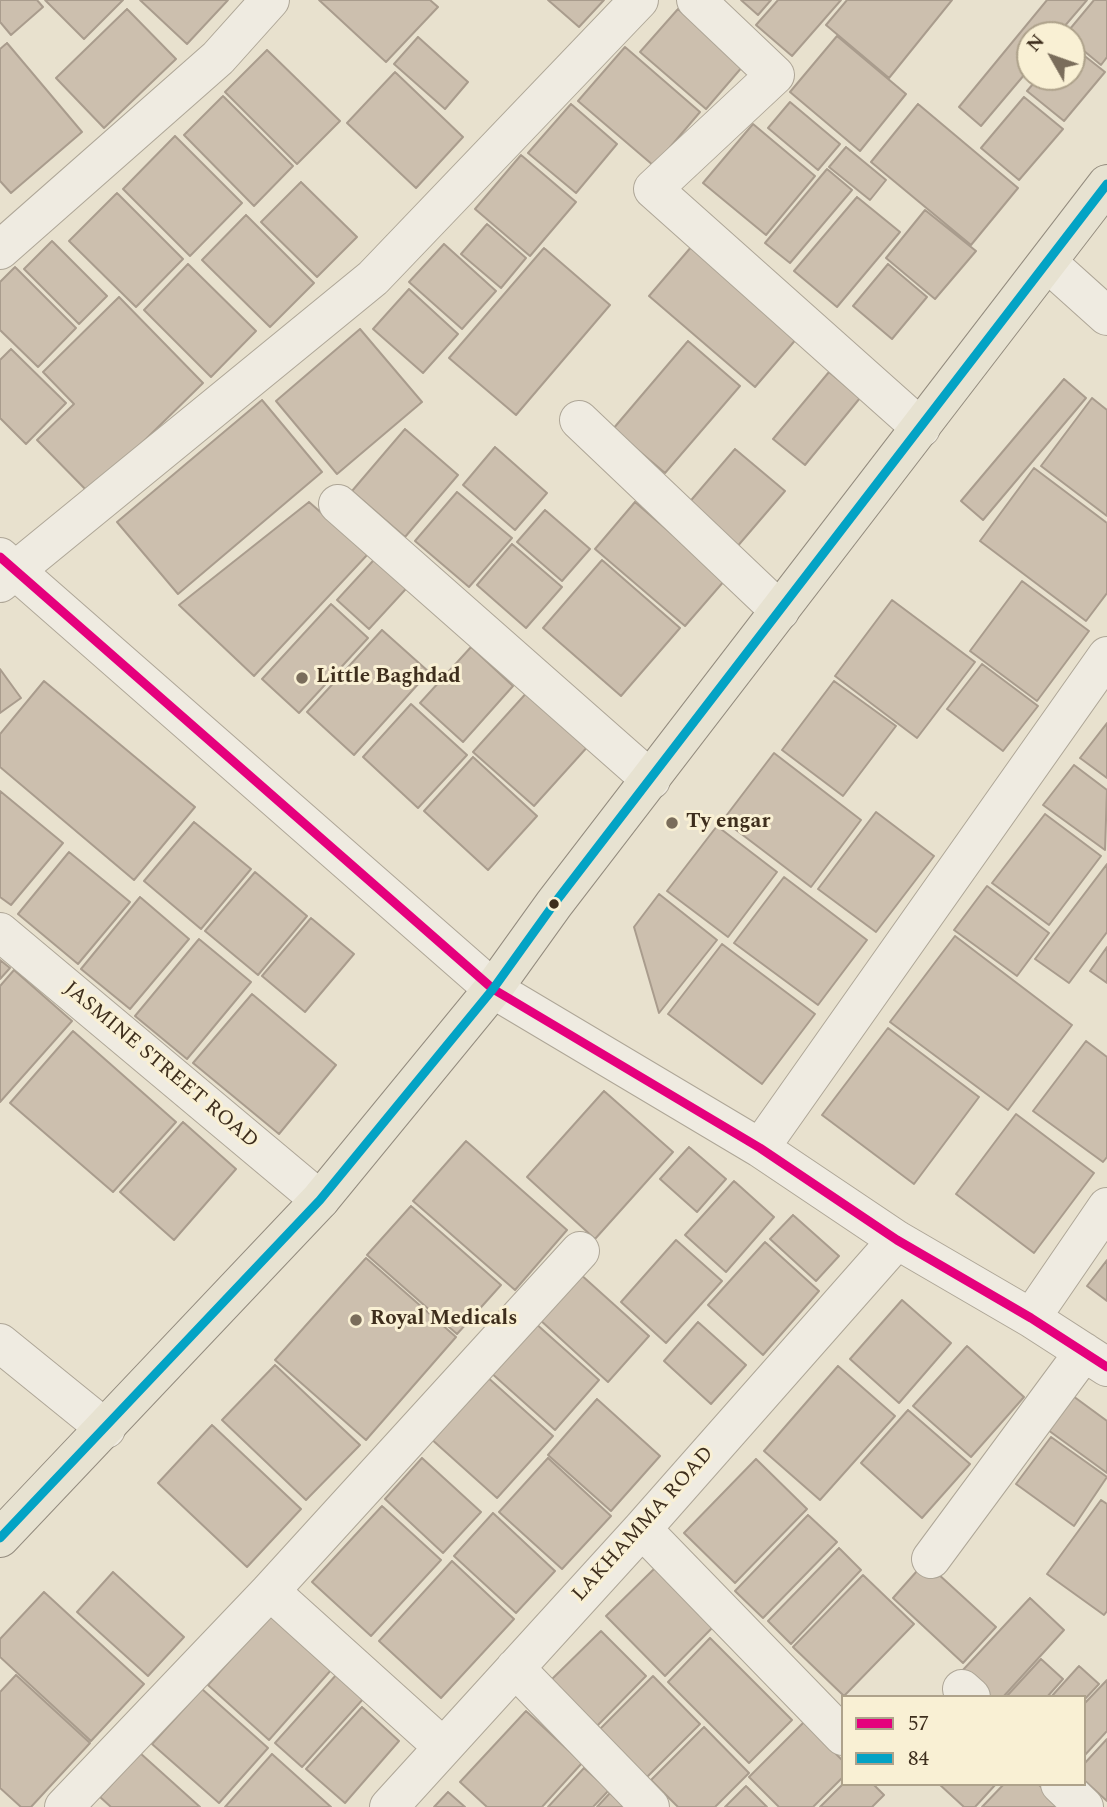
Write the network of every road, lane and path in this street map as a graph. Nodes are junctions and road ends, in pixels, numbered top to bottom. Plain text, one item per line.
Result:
1 (270, 0) edge
2 (639, 0) edge
3 (696, 0) edge
4 (1107, 184) edge
5 (0, 250) edge
6 (1048, 263) junction
7 (1107, 316) edge
8 (579, 420) dead end
9 (921, 428) junction
10 (338, 504) dead end
11 (5, 571) edge
12 (780, 611) junction
13 (1107, 656) edge
14 (651, 780) junction
15 (0, 932) edge
16 (493, 989) junction
17 (760, 1148) junction
18 (320, 1200) junction
19 (1107, 1207) edge
20 (897, 1240) junction
21 (580, 1251) dead end
22 (1031, 1318) junction
23 (0, 1343) edge
24 (1095, 1360) edge
25 (106, 1429) junction
26 (642, 1529) junction
27 (0, 1538) edge
28 (931, 1559) dead end
29 (270, 1591) junction
30 (515, 1668) junction
31 (841, 1734) edge
32 (443, 1747) junction
33 (1062, 1786) edge
34 (64, 1807) edge
35 (389, 1807) edge
36 (650, 1807) edge
37 (1084, 1807) edge

1 - 5 street
2 - 11 street
3 - 9 street
4 - 6 main road
6 - 7 street
6 - 9 main road
8 - 12 street
9 - 12 main road
10 - 14 street
11 - 16 street
12 - 14 main road
13 - 17 street
14 - 16 main road
15 - 18 street, JASMINE STREET ROAD
16 - 17 street
16 - 18 main road
17 - 20 street
18 - 25 main road
19 - 22 street
20 - 22 street
20 - 26 street, LAKHAMMA ROAD
21 - 29 street
22 - 24 street
23 - 25 street
24 - 28 street
25 - 27 main road
26 - 30 street, LAKHAMMA ROAD
26 - 31 street
29 - 32 street
29 - 34 street
30 - 32 street, LAKHAMMA ROAD
30 - 36 street
32 - 35 street, LAKHAMMA ROAD
33 - 37 street

